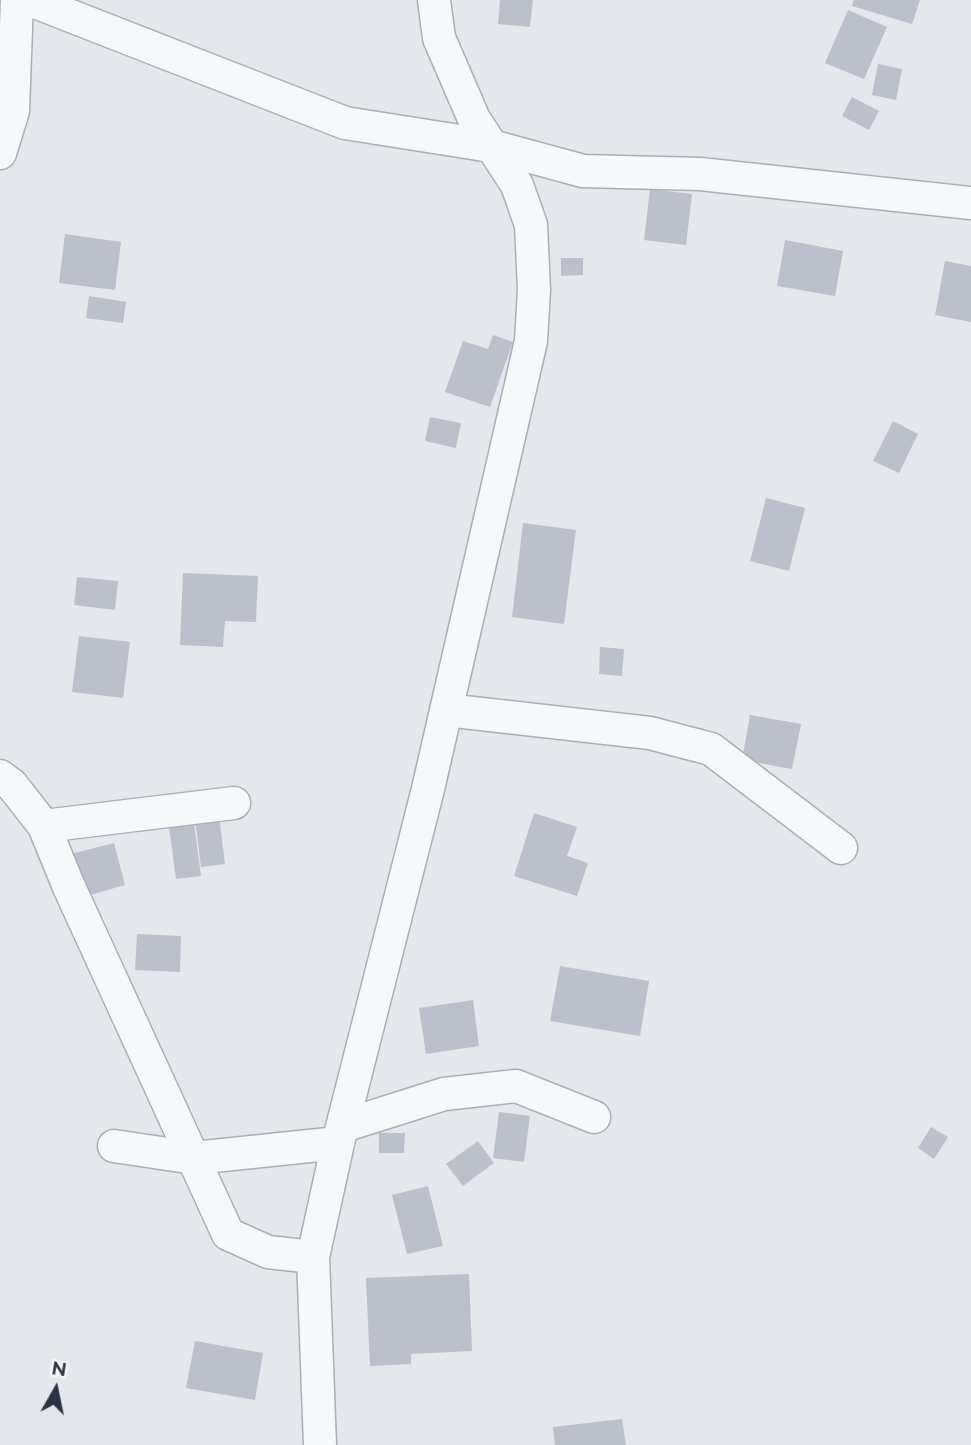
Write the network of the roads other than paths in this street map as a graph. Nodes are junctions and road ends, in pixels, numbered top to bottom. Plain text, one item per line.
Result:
1 (17, 0) edge
2 (30, 0) edge
3 (434, 0) edge
4 (491, 146) junction
5 (0, 153) edge
6 (971, 203) edge
7 (446, 710) junction
8 (0, 776) edge
9 (234, 803) dead end
10 (44, 826) junction
11 (841, 848) dead end
12 (594, 1117) dead end
13 (340, 1134) junction
14 (114, 1146) dead end
15 (194, 1158) junction
16 (313, 1257) junction
17 (320, 1445) edge

1 - 5 street
2 - 4 street
3 - 4 street
4 - 6 street
4 - 7 street
7 - 11 street
7 - 13 street
8 - 10 street
9 - 10 street
10 - 15 street
12 - 13 street
13 - 15 street
13 - 16 street
14 - 15 street
15 - 16 street
16 - 17 street

